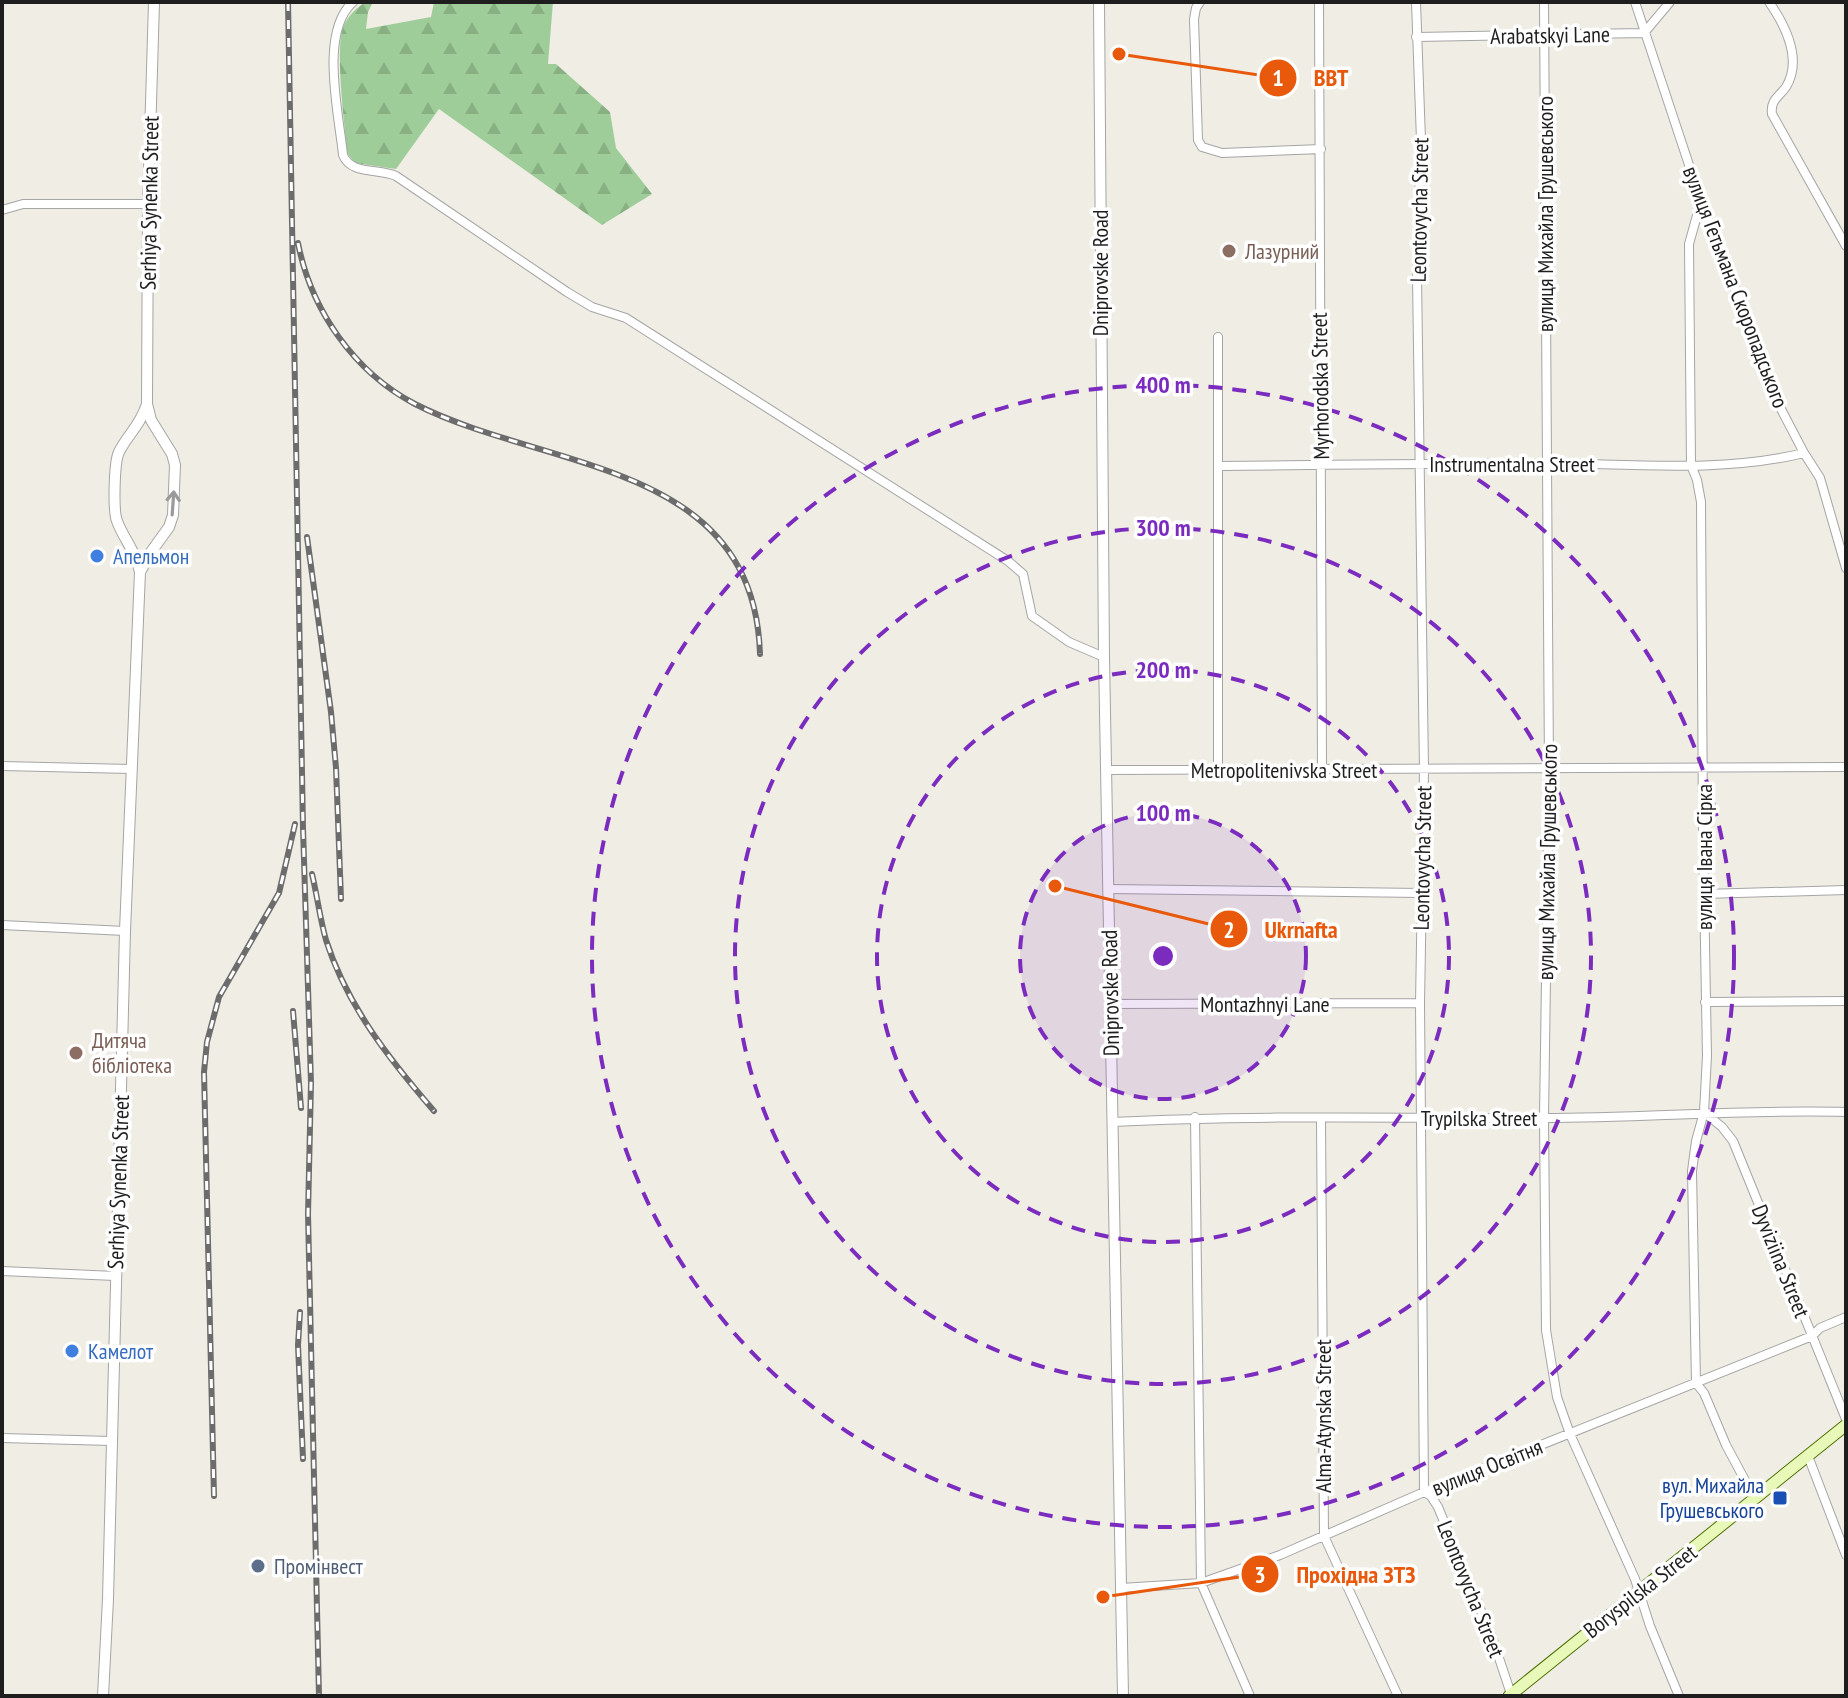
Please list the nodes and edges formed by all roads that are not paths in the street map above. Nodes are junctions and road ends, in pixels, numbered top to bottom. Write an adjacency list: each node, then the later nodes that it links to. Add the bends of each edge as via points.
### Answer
1 (154, 2): 16 (street, Serhiya Synenka Street)
2 (353, 2): 29 (street, via 338,25 333,63 347,164 396,176 567,292 626,318 1008,561 1023,574 1032,616 1069,642)
3 (1099, 2): 29 (street, Dniprovske Road)
4 (1200, 2): 14 (street, via 1194,19 1202,147 1222,153)
5 (1319, 2): 14 (street, Myrhorodska Street)
6 (1416, 2): 13 (street, Leontovycha Street)
7 (1544, 2): 12 (street, вулиця Михайла Грушевського)
8 (1635, 2): 11 (street, вулиця Гетьмана Скоропадського)
9 (1670, 2): 11 (street)
10 (1769, 2): 18 (street, via 1790,41 1792,58 1790,77 1773,102 1772,114)
11 (1644, 33): 12 (street, Arabatskyi Lane); 15 (street, вулиця Гетьмана Скоропадського)
12 (1543, 34): 13 (street, Arabatskyi Lane); 22 (street, вулиця Михайла Грушевського)
13 (1416, 37): 23 (street, Leontovycha Street, via 1421,140)
14 (1321, 149): 26 (street, Myrhorodska Street)
15 (1701, 201): 21 (street, вулиця Гетьмана Скоропадського, via 1781,409); 24 (street, вулиця Івана Сірка, via 1689,244)
16 (148, 204): 17 (street, via 23,204); 20 (street, Serhiya Synenka Street)
17 (2, 210)
18 (1846, 246)
19 (1218, 337): 25 (street)
20 (147, 404): 28 (street, Serhiya Synenka Street, via 117,458 117,521); 28 (street, Serhiya Synenka Street, one-way to 20, via 173,515 175,465)
21 (1804, 453): 24 (street, Instrumentalna Street); 27 (street, вулиця Гетьмана Скоропадського, via 1820,478)
22 (1546, 463): 23 (street, Instrumentalna Street); 24 (street, Instrumentalna Street); 38 (street, вулиця Михайла Грушевського)
23 (1420, 464): 26 (street, Instrumentalna Street); 34 (street, Leontovycha Street)
24 (1691, 465): 35 (street, вулиця Івана Сірка, via 1701,502)
25 (1218, 466): 26 (street, Instrumentalna Street); 33 (street)
26 (1321, 466): 37 (street, Myrhorodska Street)
27 (1846, 568)
28 (140, 572): 32 (street, Serhiya Synenka Street)
29 (1104, 657): 36 (street, Dniprovske Road)
30 (2, 766): 32 (street)
31 (1846, 767): 35 (street, Metropolitenivska Street)
32 (131, 769): 44 (street, Serhiya Synenka Street)
33 (1218, 769): 36 (street, Metropolitenivska Street); 37 (street, Metropolitenivska Street)
34 (1424, 769): 37 (street, Metropolitenivska Street); 38 (street, Metropolitenivska Street); 41 (street, Leontovycha Street)
35 (1703, 769): 38 (street, Metropolitenivska Street); 42 (street, вулиця Івана Сірка)
36 (1107, 770): 39 (street, Dniprovske Road)
37 (1322, 770)
38 (1549, 770): 53 (street, вулиця Михайла Грушевського)
39 (1108, 889): 41 (street); 48 (street, Dniprovske Road)
40 (1846, 890): 42 (street)
41 (1421, 893): 47 (street, Leontovycha Street)
42 (1704, 894): 46 (street, вулиця Івана Сірка)
43 (2, 925): 44 (street)
44 (125, 931): 57 (street, Serhiya Synenka Street)
45 (1846, 1001): 46 (street)
46 (1705, 1002): 49 (street, вулиця Івана Сірка)
47 (1420, 1003): 48 (street, Montazhnyi Lane); 52 (street, Leontovycha Street)
48 (1110, 1004): 55 (street, Dniprovske Road)
49 (1704, 1112): 50 (street, Trypilska Street); 53 (street, Trypilska Street); 59 (street, Dyviziina Street, via 1733,1141); 60 (street, вулиця Івана Сірка, via 1692,1171)
50 (1846, 1112)
51 (1195, 1117): 54 (street, Trypilska Street); 55 (street, Trypilska Street); 71 (street)
52 (1421, 1118): 53 (street, Trypilska Street); 54 (street, Trypilska Street); 67 (street, Leontovycha Street)
53 (1544, 1118): 63 (street, вулиця Михайла Грушевського, via 1546,1330 1557,1397)
54 (1321, 1119): 69 (street, Alma-Atynska Street)
55 (1112, 1122): 72 (street, Dniprovske Road)
56 (2, 1271): 57 (street)
57 (115, 1276): 65 (street, Serhiya Synenka Street)
58 (1846, 1317): 59 (street, вулиця Освітня)
59 (1812, 1336): 60 (street, вулиця Освітня); 61 (street, Dyviziina Street)
60 (1696, 1383): 63 (street, вулиця Освітня); 68 (street, вулиця Івана Сірка)
61 (1846, 1419)
62 (1846, 1425): 66 (main road, Boryspilska Street)
63 (1570, 1434): 67 (street, вулиця Освітня); 73 (street, вулиця Михайла Грушевського)
64 (2, 1438): 65 (street)
65 (111, 1441): 75 (street, Serhiya Synenka Street)
66 (1808, 1456): 68 (main road, Boryspilska Street); 70 (street)
67 (1424, 1492): 69 (street, вулиця Освітня); 74 (street, Leontovycha Street, via 1438,1507)
68 (1755, 1499): 73 (main road, Boryspilska Street)
69 (1324, 1536): 71 (street, вулиця Освітня); 78 (street, Alma-Atynska Street)
70 (1846, 1555)
71 (1201, 1583): 72 (street, вулиця Освітня); 77 (street)
72 (1121, 1588): 76 (street, Dniprovske Road)
73 (1639, 1593): 74 (main road, Boryspilska Street); 79 (street, вулиця Михайла Грушевського)
74 (1510, 1695)
75 (103, 1696)
76 (1123, 1696)
77 (1250, 1696)
78 (1398, 1696)
79 (1679, 1696)

